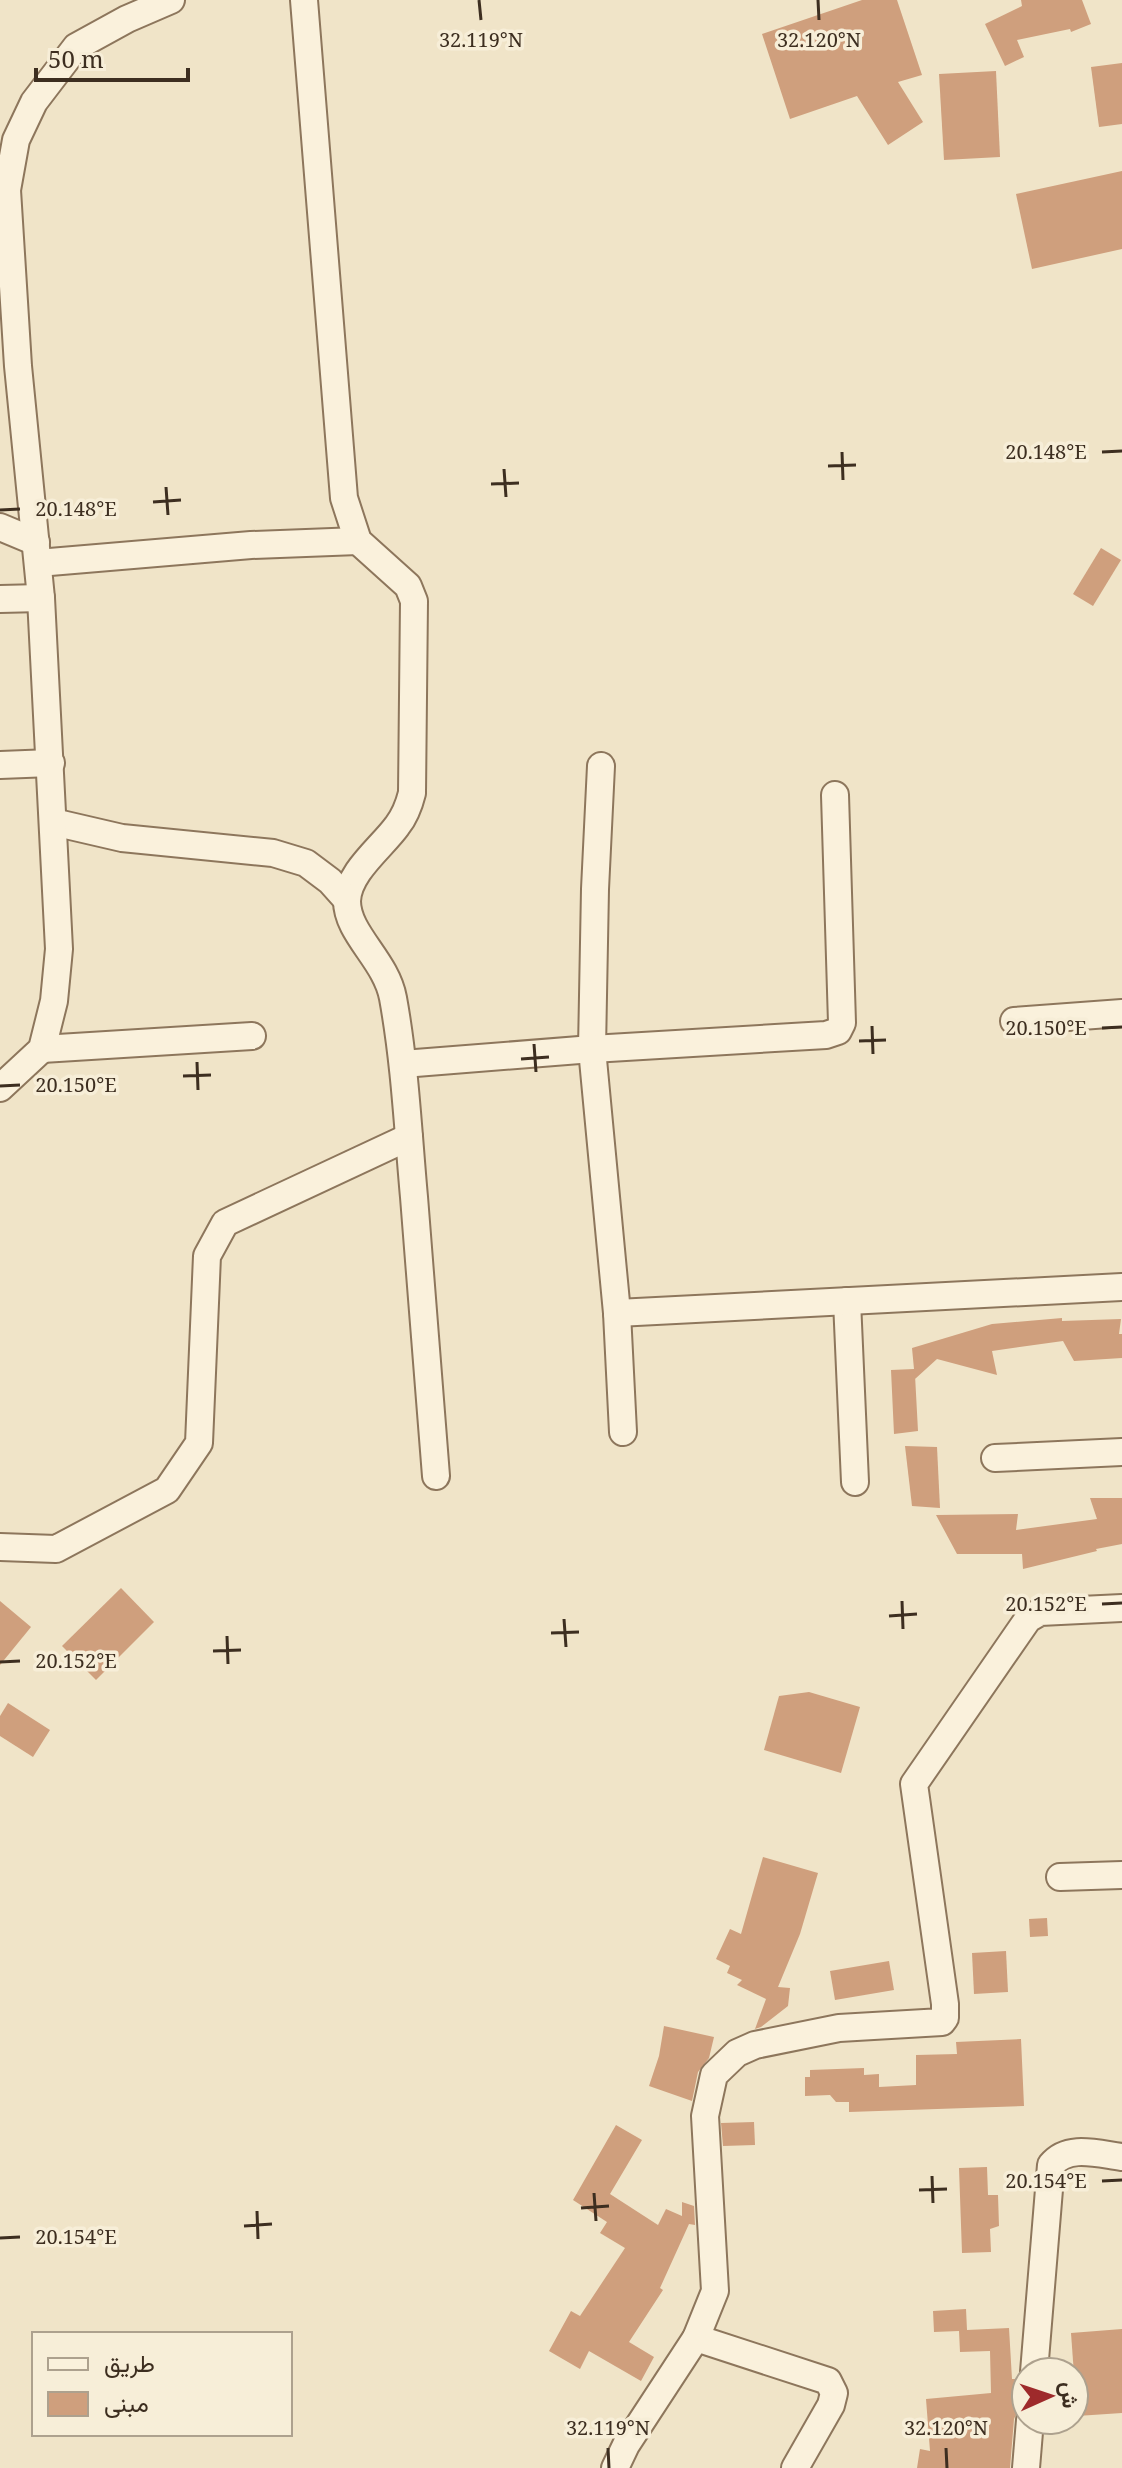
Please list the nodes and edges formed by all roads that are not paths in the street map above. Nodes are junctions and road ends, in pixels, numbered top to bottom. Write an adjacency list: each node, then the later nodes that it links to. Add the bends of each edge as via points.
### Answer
1 (171, 0): 5 (street, via 76,47 34,102 16,140 7,190)
2 (304, 0): 4 (street, via 344,498)
3 (0, 527): 5 (street)
4 (358, 541): 5 (street); 13 (street, via 408,586 414,601 412,793 397,827 367,859)
5 (37, 552): 6 (street)
6 (41, 598): 7 (street); 8 (street)
7 (0, 599)
8 (51, 763): 9 (street); 12 (street)
9 (0, 765)
10 (601, 766): 18 (street)
11 (835, 795): 18 (street, via 842,1023 838,1031)
12 (53, 822): 13 (street, via 122,838 273,853 306,863); 17 (street, via 59,949)
13 (347, 900): 19 (street, via 352,925 385,971)
14 (1122, 1013): 15 (street)
15 (1014, 1021)
16 (252, 1036): 17 (street)
17 (42, 1049): 20 (street)
18 (592, 1049): 19 (street); 24 (street)
19 (403, 1064): 21 (street)
20 (0, 1088)
21 (409, 1137): 28 (street); 30 (street, via 225,1223 207,1256 199,1443 167,1490 56,1549)
22 (1122, 1287): 23 (street)
23 (847, 1301): 24 (street); 29 (street)
24 (617, 1313): 25 (street)
25 (623, 1432)
26 (1122, 1452): 27 (street)
27 (995, 1458)
28 (436, 1476)
29 (855, 1482)
30 (0, 1547)
31 (1122, 1608): 35 (street, via 1040,1612 1028,1619 914,1784 945,2004 942,2022 839,2028 755,2045 737,2053 714,2075 705,2116 715,2291)
32 (1122, 1875): 33 (street)
33 (1060, 1877)
34 (1122, 2157): 36 (street, via 1070,2151 1051,2165)
35 (696, 2338): 38 (street); 39 (street, via 828,2381 834,2393 831,2405)
36 (1035, 2356)
37 (1029, 2436): 40 (street)
38 (615, 2468)
39 (795, 2468)
40 (1026, 2468)

